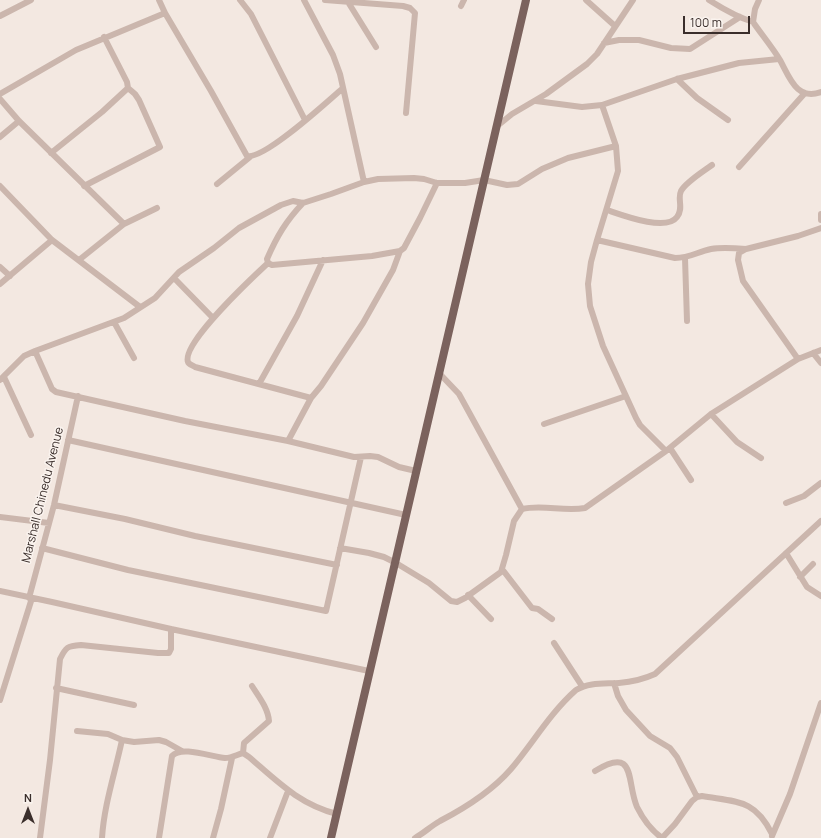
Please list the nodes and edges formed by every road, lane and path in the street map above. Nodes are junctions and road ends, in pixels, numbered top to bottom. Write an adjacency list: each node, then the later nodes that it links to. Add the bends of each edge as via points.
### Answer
1 (31, 0): 13 (street)
2 (159, 0): 12 (street)
3 (240, 0): 31 (street, via 251,14)
4 (304, 0): 23 (street, via 333,55)
5 (325, 0): 11 (street)
6 (526, 0): 34 (main road)
7 (586, 0): 16 (street)
8 (633, 0): 16 (street)
9 (709, 0): 14 (street)
10 (759, 0): 15 (street)
11 (348, 2): 19 (street); 30 (street, via 403,6 410,8 415,14)
12 (165, 13): 17 (street); 38 (street, via 244,151)
13 (0, 16)
14 (740, 18): 15 (street); 18 (street, via 690,49 670,48 639,40)
15 (753, 22): 20 (street)
16 (615, 26): 18 (street)
17 (104, 37): 22 (street); 26 (street, via 76,50)
18 (604, 43): 28 (street, via 587,64)
19 (376, 47)
20 (779, 59): 21 (street, via 739,63); 25 (street, via 797,89)
21 (677, 79): 29 (street); 32 (street, via 697,98)
22 (128, 88): 37 (street); 46 (street, via 139,100 160,147)
23 (343, 88): 31 (street); 42 (street)
24 (821, 92): 25 (street, via 814,95)
25 (805, 93): 40 (street)
26 (0, 94)
27 (0, 99): 33 (street)
28 (536, 101): 29 (street, via 582,107); 34 (street, via 512,114)
29 (602, 105): 36 (street)
30 (406, 113)
31 (305, 120): 38 (street, via 275,145)
32 (728, 120)
33 (19, 121): 35 (street); 37 (street)
34 (496, 127): 41 (main road)
35 (0, 137)
36 (616, 146): 41 (street, via 568,158 542,169 518,184 508,185); 49 (street, via 618,171)
37 (51, 153): 46 (street)
38 (250, 157): 44 (street)
39 (712, 165): 49 (street, via 681,191 681,209 671,222 664,224 642,220)
40 (739, 167)
41 (484, 180): 43 (street); 76 (main road)
42 (364, 182): 43 (street, via 414,178); 47 (street)
43 (436, 183): 57 (street, via 420,218)
44 (217, 184)
45 (0, 186): 54 (street)
46 (84, 186): 52 (street)
47 (303, 203): 61 (street, via 284,223 267,259); 64 (street, via 287,202 239,228)
48 (156, 208): 52 (street)
49 (607, 210): 55 (street)
50 (821, 214): 51 (street)
51 (821, 220)
52 (124, 224): 59 (street)
53 (821, 228): 56 (street)
54 (52, 240): 59 (street); 63 (street)
55 (597, 240): 58 (street, via 674,258); 80 (street, via 588,284 590,306 603,346)
56 (746, 249): 58 (street, via 710,249); 74 (street, via 739,253 738,260 743,281)
57 (400, 251): 60 (street); 81 (street, via 393,270 363,323)
58 (685, 258): 69 (street)
59 (79, 260): 66 (street)
60 (323, 260): 61 (street, via 272,265); 78 (street, via 297,316)
61 (268, 263): 67 (street)
62 (0, 267): 63 (street)
63 (10, 276): 65 (street)
64 (174, 278): 66 (street, via 155,298); 67 (street)
65 (0, 284)
66 (140, 307): 68 (street)
67 (212, 318): 78 (street, via 188,354 190,364)
68 (114, 322): 71 (street); 73 (street)
69 (687, 322)
70 (821, 350): 72 (street)
71 (35, 351): 77 (street, via 24,356); 79 (street, via 52,389)
72 (813, 353): 74 (street); 75 (street)
73 (134, 358)
74 (798, 359): 82 (street)
75 (821, 363)
76 (439, 373): 90 (main road); 96 (street, via 459,394)
77 (2, 378): 84 (street)
78 (259, 384): 81 (street)
79 (78, 396): 85 (street, Marshall Chinedu Avenue); 86 (street, via 185,421)
80 (626, 396): 83 (street); 87 (street, via 640,425)
81 (311, 398): 86 (street)
82 (711, 414): 87 (street); 89 (street, via 737,442)
83 (544, 424)
84 (31, 435)
85 (68, 440): 93 (street); 95 (street, Marshall Chinedu Avenue)
86 (288, 441): 88 (street)
87 (668, 449): 91 (street); 96 (street, via 586,508)
88 (361, 457): 90 (street, via 378,457 399,467); 93 (street)
89 (761, 458)
90 (416, 471): 97 (main road)
91 (691, 480)
92 (821, 483): 94 (street, via 804,496)
93 (351, 502): 97 (street); 102 (street)
94 (786, 503)
95 (54, 505): 100 (street, Marshall Chinedu Avenue); 106 (street)
96 (522, 509): 107 (street, via 514,521)
97 (406, 515): 104 (main road)
98 (0, 517): 100 (street)
99 (821, 521): 103 (street)
100 (49, 523): 101 (street, Marshall Chinedu Avenue)
101 (42, 548): 106 (street, via 128,570 326,611); 112 (street, Marshall Chinedu Avenue)
102 (340, 548): 104 (street, via 384,557); 106 (street)
103 (786, 553): 108 (street); 118 (street, via 655,674)
104 (396, 563): 110 (street, via 451,602 457,602); 117 (main road)
105 (814, 564): 108 (street)
106 (337, 565)
107 (502, 569): 110 (street); 114 (street, via 532,608 538,609)
108 (800, 577): 111 (street, via 807,587)
109 (0, 591): 112 (street)
110 (468, 595): 113 (street)
111 (821, 596)
112 (31, 598): 115 (street); 122 (street, Marshall Chinedu Avenue)
113 (491, 619)
114 (552, 619)
115 (171, 629): 117 (street); 121 (street, via 169,653 70,646 64,650 60,659)
116 (554, 643): 120 (street)
117 (370, 671): 133 (main road)
118 (614, 683): 120 (street); 132 (street, via 621,704 626,710 650,736 670,748 677,757)
119 (252, 686): 128 (street, via 264,705 269,721 244,743)
120 (582, 686): 141 (street, via 569,696 500,780 451,816)
121 (56, 688): 124 (street); 135 (street)
122 (0, 700)
123 (821, 703): 134 (street, via 790,794)
124 (134, 705)
125 (77, 731): 126 (street, via 108,734)
126 (122, 740): 127 (street, via 159,740); 136 (street)
127 (182, 751): 129 (street); 137 (street, via 172,756)
128 (243, 753): 129 (street); 131 (street)
129 (232, 758): 138 (street)
130 (595, 771): 142 (street, via 606,764 621,763 627,769 637,807 645,821)
131 (288, 791): 133 (street, via 312,806); 139 (street)
132 (697, 797): 134 (street, via 741,802 756,810); 142 (street)
133 (337, 814): 140 (main road)
134 (772, 836)
135 (40, 838)
136 (102, 838)
137 (159, 838)
138 (213, 838)
139 (270, 838)
140 (331, 838)
141 (415, 838)
142 (662, 838)

